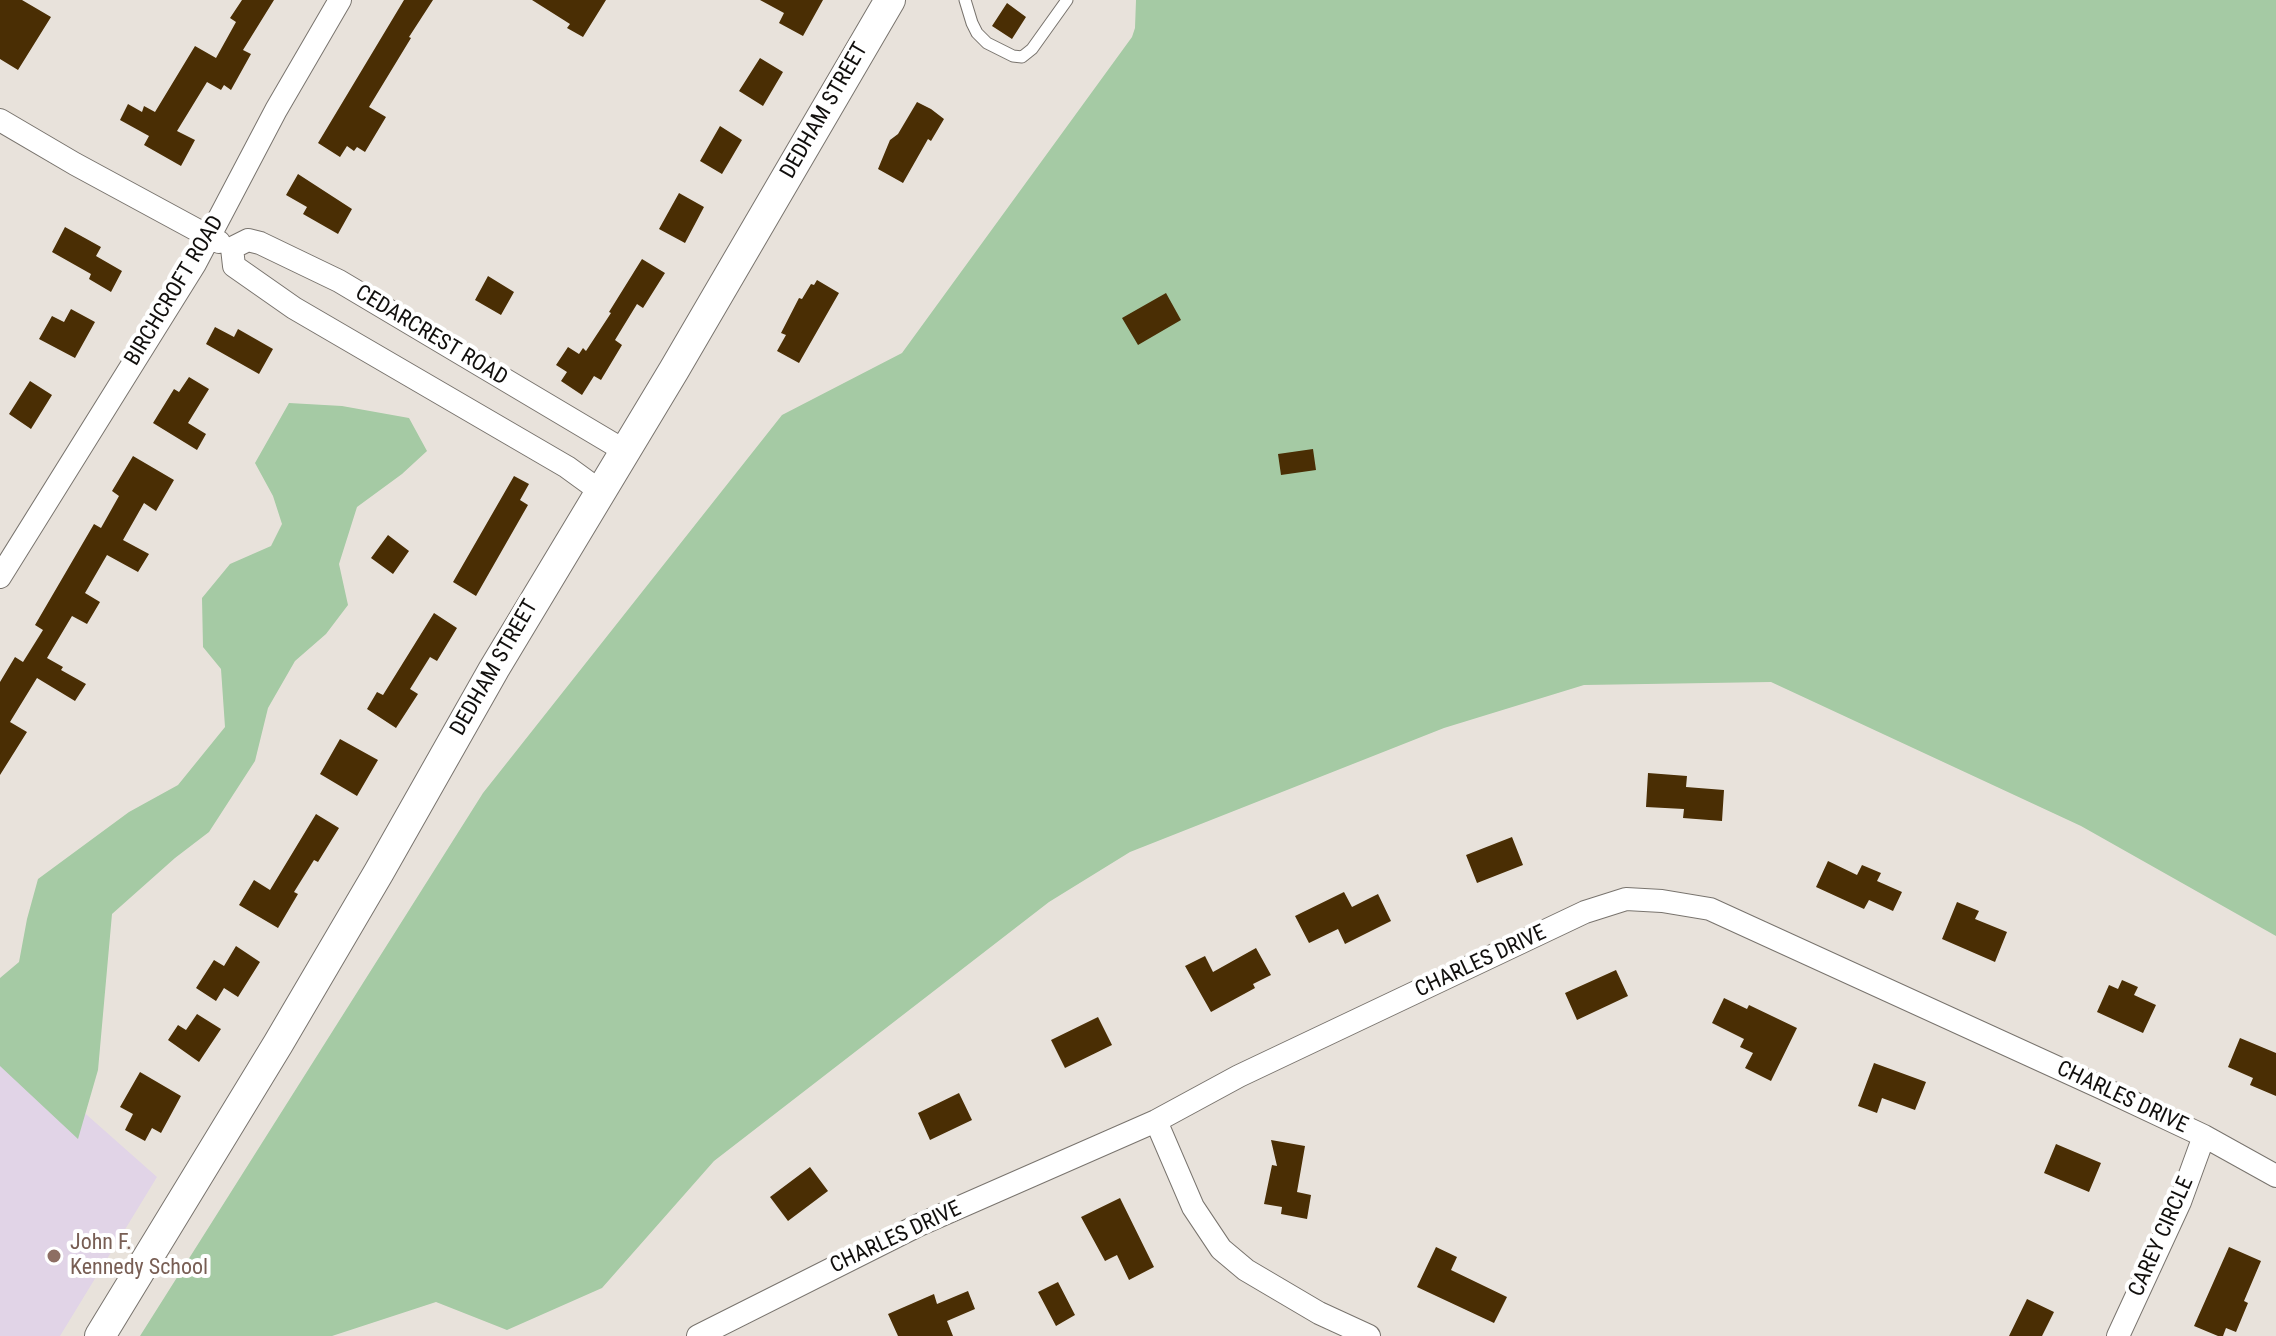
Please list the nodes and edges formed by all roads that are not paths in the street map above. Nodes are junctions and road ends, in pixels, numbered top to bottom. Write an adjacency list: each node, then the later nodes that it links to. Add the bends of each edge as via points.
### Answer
1 (340, 0): 6 (street, BIRCHCROFT ROAD)
2 (890, 0): 8 (main road, DEDHAM STREET)
3 (965, 0): 4 (lane, via 977,33 987,43 1022,57)
4 (1067, 0)
5 (0, 120): 6 (street, CEDARCREST ROAD)
6 (209, 237): 7 (street, CEDARCREST ROAD); 10 (street, BIRCHCROFT ROAD)
7 (232, 248): 8 (street, CEDARCREST ROAD, via 248,240 260,243 339,281); 9 (street, CEDARCREST ROAD, via 234,266 294,308)
8 (625, 451): 9 (main road, DEDHAM STREET)
9 (600, 491): 14 (main road, DEDHAM STREET, via 278,1044)
10 (0, 577)
11 (1156, 1121): 12 (street, CHARLES DRIVE, via 1239,1076 1585,912 1626,899 1710,909); 15 (street, CHARLES DRIVE, via 919,1225); 16 (street, via 1193,1207 1221,1249 1319,1313)
12 (2204, 1136): 13 (street, CHARLES DRIVE); 17 (street, CAREY CIRCLE, via 2180,1202)
13 (2276, 1176)
14 (100, 1336)
15 (698, 1336)
16 (1369, 1336)
17 (2118, 1336)

